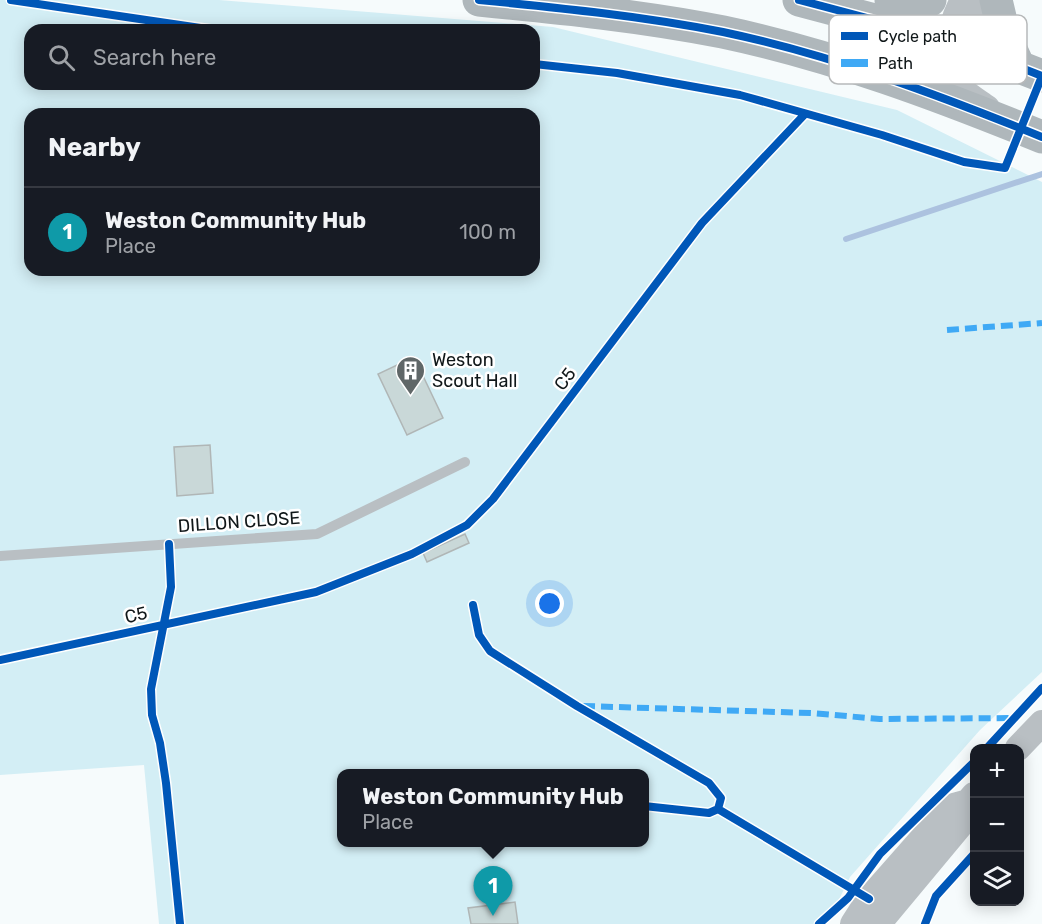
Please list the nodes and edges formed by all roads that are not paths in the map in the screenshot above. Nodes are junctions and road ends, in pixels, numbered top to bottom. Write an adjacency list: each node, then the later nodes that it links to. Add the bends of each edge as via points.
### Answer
1 (479, 0): 12 (main road, via 587,10 723,33)
2 (800, 0): 8 (main road)
3 (891, 0): 4 (main road, via 911,5)
4 (930, 0)
5 (963, 0): 9 (street)
6 (985, 0): 10 (street)
7 (996, 0): 11 (main road)
8 (856, 15)
9 (958, 15)
10 (975, 15)
11 (1000, 15)
12 (829, 61)
13 (900, 84): 15 (main road)
14 (959, 84): 15 (street)
15 (1009, 124): 16 (main road)
16 (1042, 137)
17 (465, 462): 18 (lane, DILLON CLOSE, via 316,534)
18 (0, 556)
19 (1042, 723): 20 (street)
20 (1022, 744)
21 (970, 798): 23 (street, via 950,807 869,899)
22 (970, 801): 24 (street, via 963,822)
23 (853, 924)
24 (878, 924)

